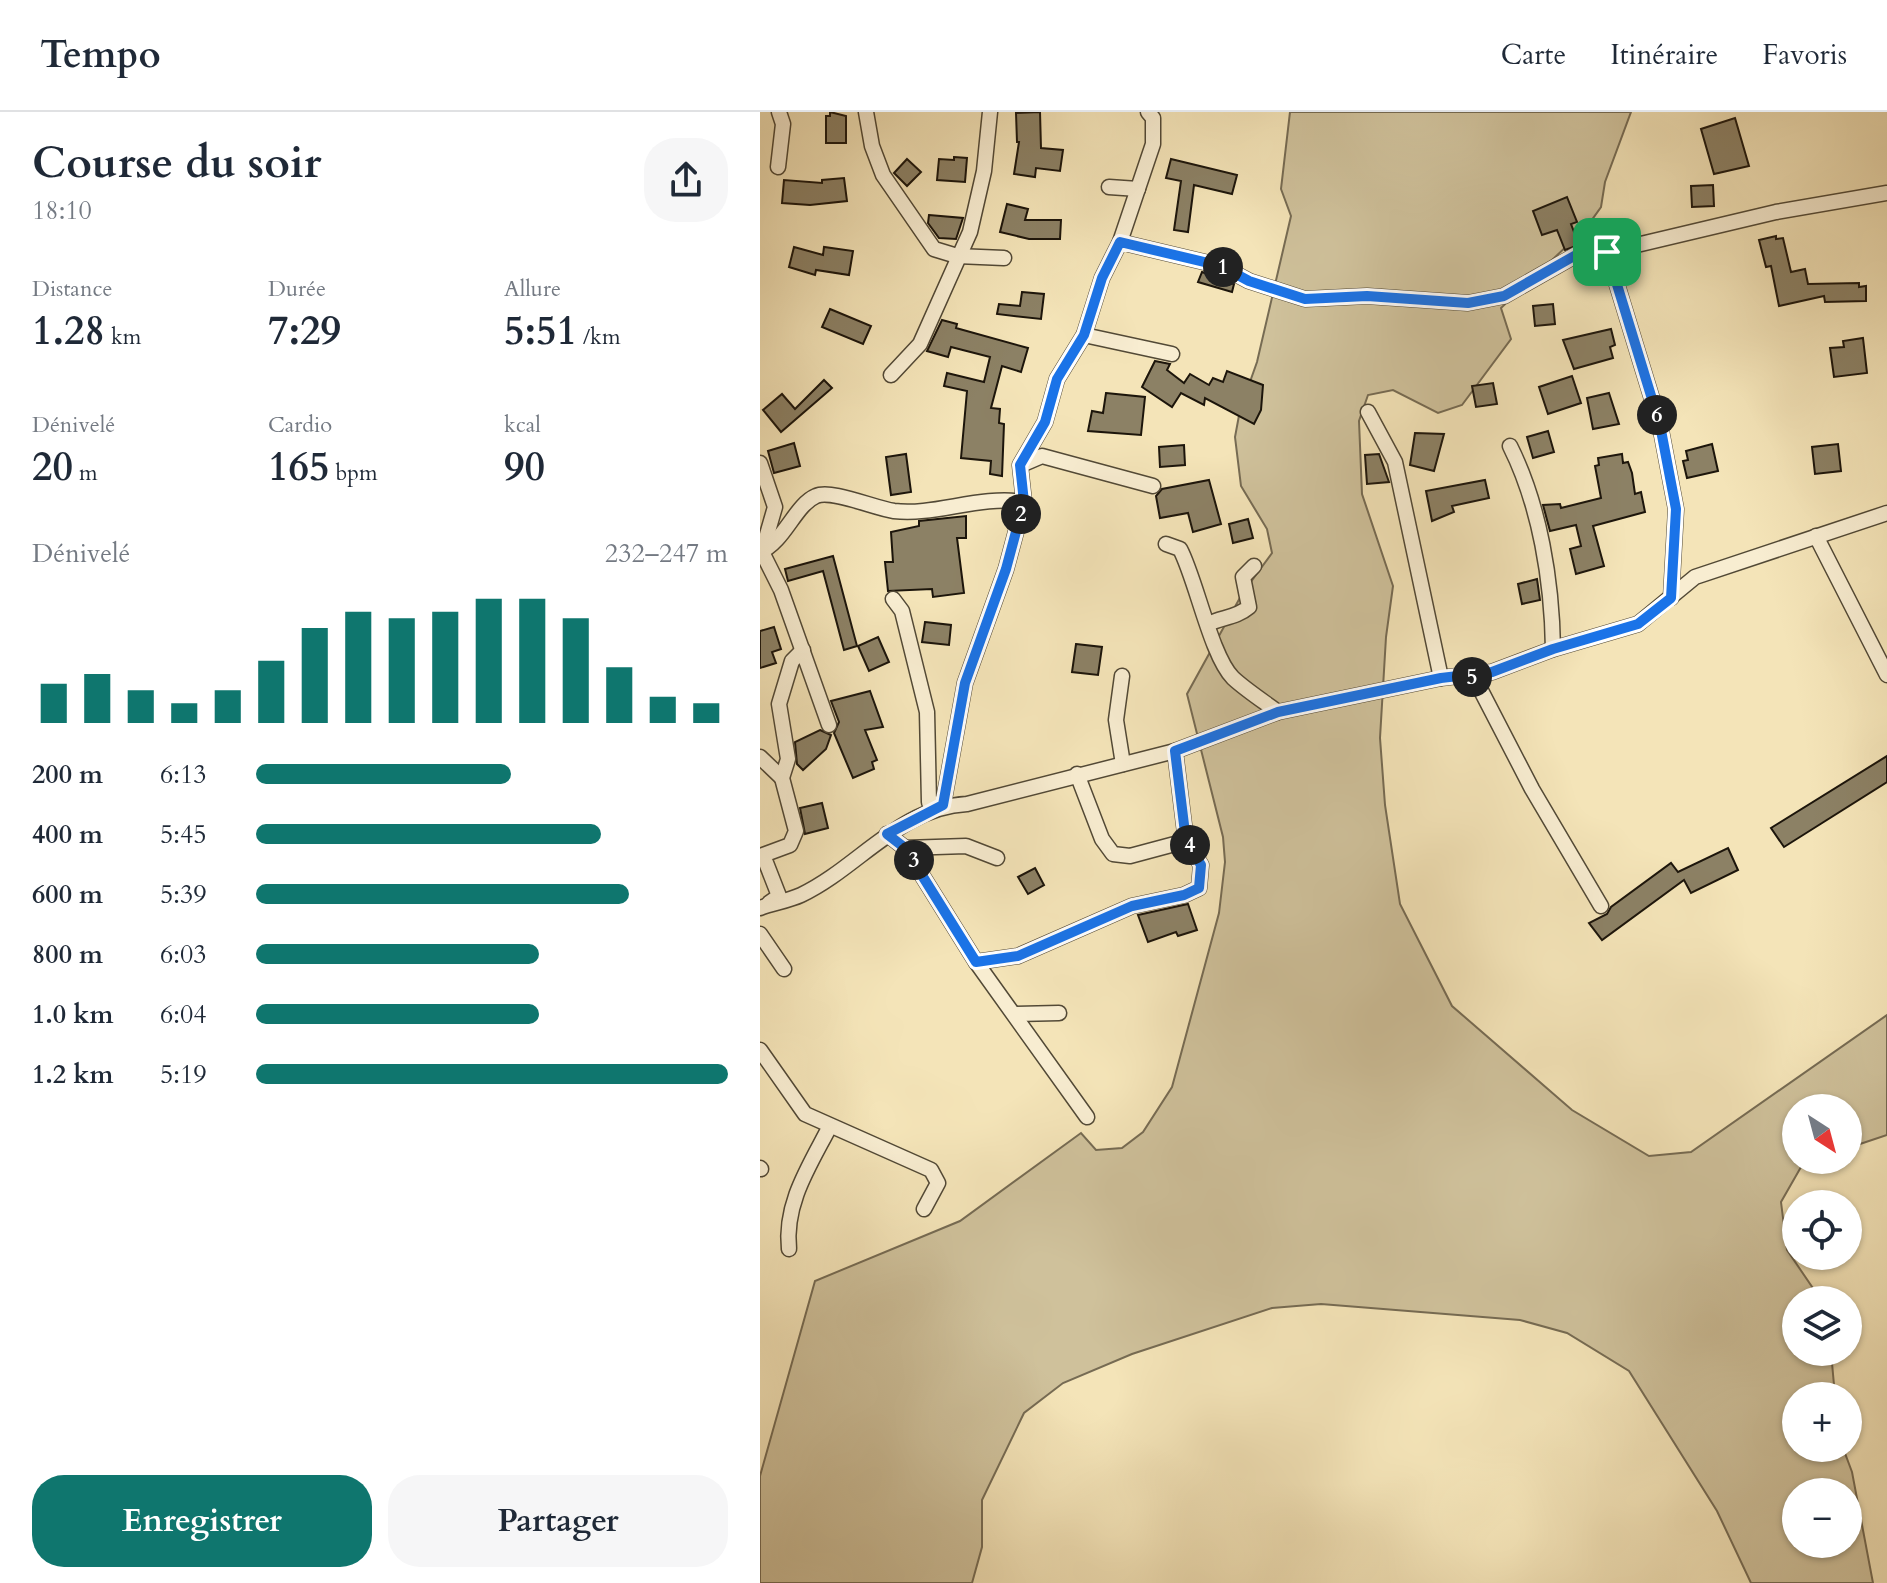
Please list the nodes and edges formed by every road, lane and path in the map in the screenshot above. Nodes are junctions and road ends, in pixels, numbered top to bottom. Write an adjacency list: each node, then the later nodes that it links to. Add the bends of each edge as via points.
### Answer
1 (779, 112): 5 (street, via 783,124)
2 (866, 112): 11 (street, via 883,175 934,249)
3 (990, 112): 11 (street, via 984,171 970,232)
4 (1148, 112): 7 (street, via 1153,118 1153,144)
5 (778, 167)
6 (1109, 187): 7 (street)
7 (1138, 189): 9 (street)
8 (1887, 193): 10 (street, via 1776,212)
9 (1120, 242): 10 (street, via 1221,266 1305,299 1367,296 1468,303 1504,296 1576,255); 13 (street)
10 (1607, 252): 27 (street, via 1660,425 1676,509)
11 (957, 256): 12 (street); 15 (street, via 920,344)
12 (1004, 258)
13 (1084, 335): 14 (street); 19 (street, via 1057,379 1045,422)
14 (1172, 354)
15 (891, 375)
16 (1368, 412): 35 (street, via 1395,462)
17 (1510, 446): 30 (street, via 1531,497 1552,614)
18 (760, 463): 25 (street, via 775,507)
19 (1020, 465): 20 (street, via 1042,456); 21 (street)
20 (1153, 486)
21 (1024, 502): 25 (street, via 1001,498 897,512 827,492 813,496 776,542); 43 (street, via 965,683)
22 (1887, 513): 23 (street)
23 (1816, 536): 27 (street, via 1695,577); 32 (street)
24 (1166, 544): 29 (street, via 1180,549 1188,563)
25 (761, 552): 31 (street)
26 (1254, 566): 29 (street, via 1243,577 1249,607 1237,617)
27 (1671, 598): 30 (street, via 1638,624)
28 (893, 599): 43 (street, via 902,611 927,712 929,802)
29 (1208, 624): 36 (street, via 1230,676)
30 (1553, 649): 34 (street)
31 (803, 650): 37 (street); 42 (street, via 792,661 779,704 788,759)
32 (1887, 675)
33 (1122, 676): 40 (street, via 1116,720)
34 (1474, 677): 35 (street); 48 (street)
35 (1441, 678): 36 (street)
36 (1278, 712): 38 (street)
37 (829, 725)
38 (1175, 751): 40 (street); 45 (street)
39 (760, 757): 42 (street)
40 (1123, 764): 41 (street)
41 (1077, 774): 43 (street, via 967,804); 45 (street, via 1113,854 1130,856)
42 (782, 778): 49 (street, via 796,831 790,845 763,855 779,896)
43 (943, 805): 44 (street)
44 (887, 834): 46 (street); 49 (street, via 802,894)
45 (1186, 841): 51 (street, via 1201,865 1199,888 1121,910 1018,956)
46 (905, 848): 47 (street, via 966,846); 51 (street)
47 (997, 858)
48 (1601, 906)
49 (762, 910)
50 (760, 934): 52 (street)
51 (976, 962): 54 (street)
52 (784, 969)
53 (1059, 1013): 54 (street)
54 (1014, 1014): 56 (street)
55 (760, 1050): 57 (street, via 805,1114)
56 (1087, 1117)
57 (830, 1126): 58 (street, via 931,1170 938,1183); 59 (street, via 797,1190)
58 (924, 1209)
59 (789, 1249)

